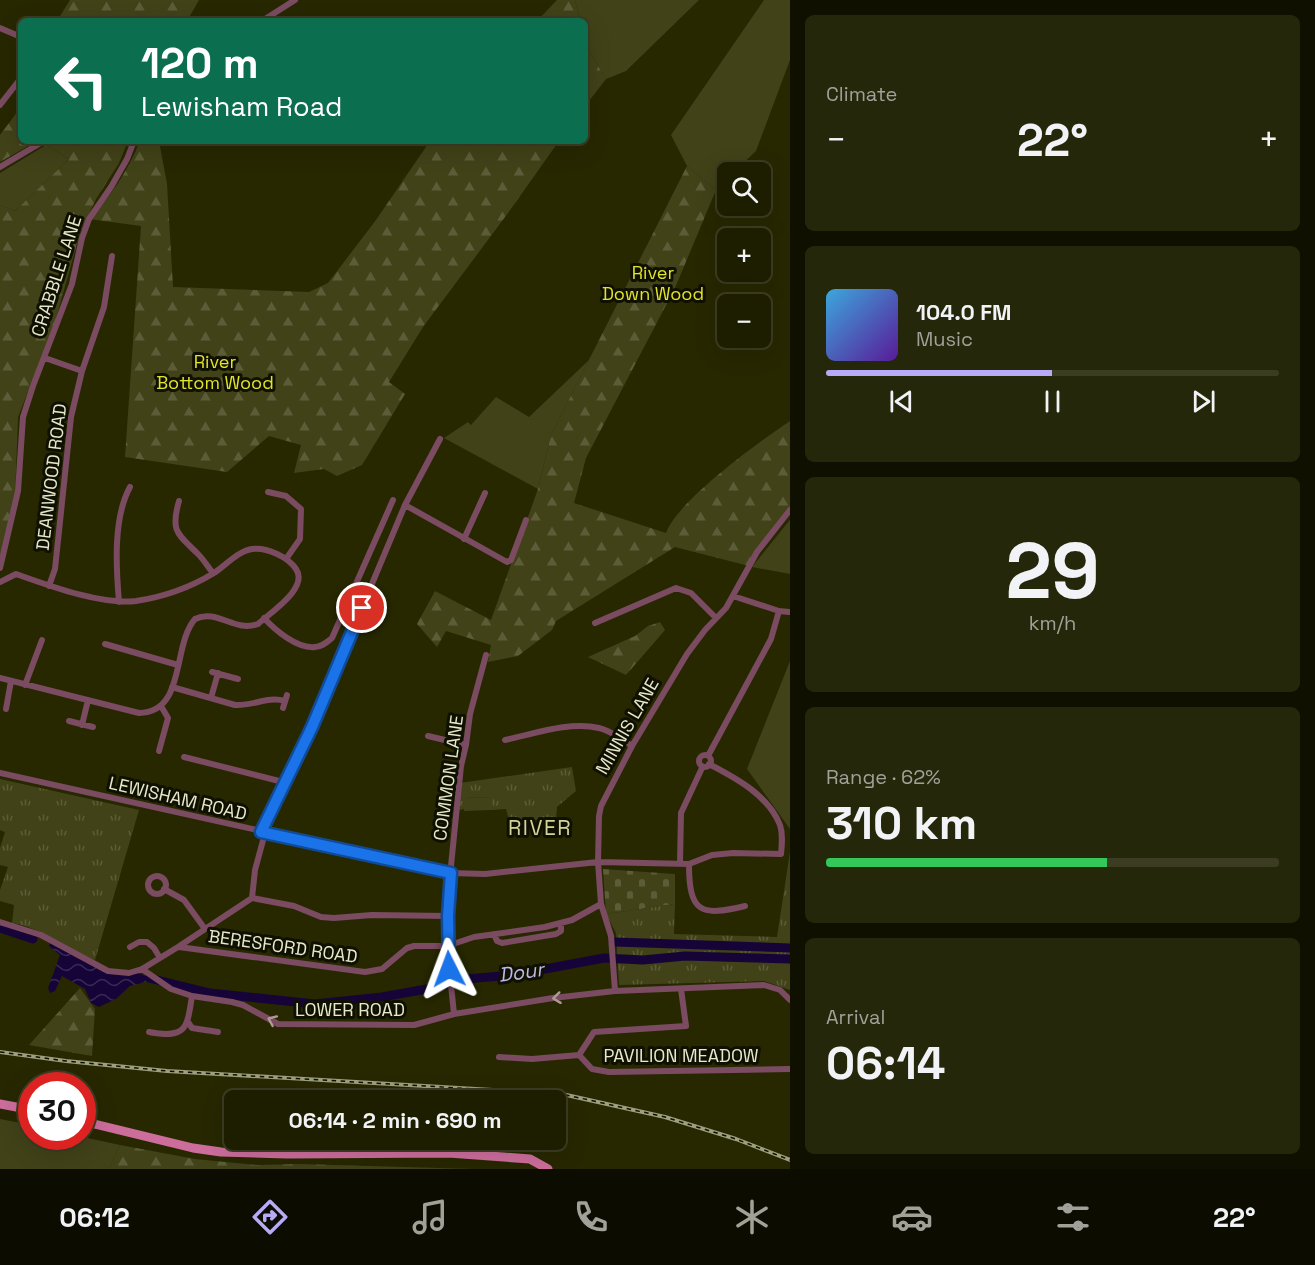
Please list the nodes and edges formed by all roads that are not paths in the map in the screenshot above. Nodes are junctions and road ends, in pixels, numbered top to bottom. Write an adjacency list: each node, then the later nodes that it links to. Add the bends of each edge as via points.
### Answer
1 (295, 0): 2 (street)
2 (267, 18)
3 (0, 28): 4 (street)
4 (18, 36)
5 (18, 82): 6 (street)
6 (0, 105)
7 (39, 144): 9 (street)
8 (132, 144): 11 (street, CRABBLE LANE, via 89,219 72,284)
9 (0, 167)
10 (112, 256): 12 (street, DEANWOOD ROAD, via 104,307)
11 (45, 358): 12 (street); 24 (street, CRABBLE LANE, via 23,417 18,491)
12 (82, 371): 27 (street, DEANWOOD ROAD, via 71,417 55,569)
13 (440, 439): 19 (street)
14 (130, 487): 29 (street, via 119,529)
15 (268, 492): 23 (street, via 286,496 301,509 300,539)
16 (486, 493): 22 (street)
17 (393, 500): 32 (street, via 332,638 324,645 308,647 278,633)
18 (179, 501): 25 (street, via 175,531)
19 (405, 506): 22 (street); 62 (street, via 312,727)
20 (790, 510): 28 (street, MINNIS LANE, via 757,552)
21 (526, 520): 22 (street, via 509,562)
22 (464, 539)
23 (286, 559): 25 (street, via 252,549); 32 (street, via 300,578 297,588)
24 (0, 568)
25 (213, 573): 29 (street, via 159,596)
26 (0, 582): 27 (street, via 16,574)
27 (49, 586): 29 (street)
28 (733, 596): 30 (street); 33 (street, MINNIS LANE)
29 (119, 602)
30 (779, 611): 31 (street); 57 (street, via 771,639)
31 (789, 612)
32 (264, 618): 38 (street, via 247,627 211,616 195,619 188,629)
33 (716, 618): 34 (street, via 691,592 676,588); 55 (street, MINNIS LANE, via 687,654)
34 (599, 623)
35 (42, 640): 42 (street)
36 (105, 644): 38 (street)
37 (486, 655): 54 (street, COMMON LANE)
38 (178, 665): 43 (street)
39 (0, 678): 41 (street)
40 (238, 679): 44 (street, via 215,672)
41 (11, 681): 42 (street); 48 (street)
42 (25, 685): 45 (street)
43 (172, 687): 44 (street); 47 (street)
44 (212, 698): 46 (street, via 236,705 274,698)
45 (88, 700): 47 (street, via 139,713); 50 (street)
46 (285, 701)
47 (161, 706): 56 (street, via 168,718)
48 (6, 709)
49 (69, 721): 50 (street)
50 (82, 724): 51 (street)
51 (93, 727)
52 (428, 736): 54 (street)
53 (505, 740): 55 (street, via 566,728 595,727)
54 (466, 745): 67 (street, COMMON LANE)
55 (632, 746): 64 (street, MINNIS LANE, via 601,806)
56 (159, 751)
57 (709, 754): 59 (street); 60 (street, via 700,759)
58 (184, 757): 62 (street)
59 (709, 764): 60 (street); 66 (street, via 745,783 762,800 780,825 781,854 712,855)
60 (702, 768): 65 (street, via 681,813)
61 (0, 773): 63 (street, LEWISHAM ROAD)
62 (284, 782): 63 (street)
63 (263, 832): 67 (street, LEWISHAM ROAD); 69 (street)
64 (598, 862): 65 (street, LEWISHAM ROAD); 67 (street, LEWISHAM ROAD); 70 (street, MINNIS LANE)
65 (680, 863): 66 (street, LEWISHAM ROAD)
66 (689, 864): 71 (street, via 690,894 701,907 719,912)
67 (451, 873): 72 (street, COMMON LANE)
68 (165, 890): 75 (street, via 184,900)
69 (252, 898): 72 (street, via 294,906 321,917); 75 (street)
70 (601, 904): 74 (street); 83 (street, MINNIS LANE, via 611,936)
71 (745, 906)
72 (448, 916): 77 (street, COMMON LANE)
73 (0, 922): 81 (street, via 41,935 108,971 129,973)
74 (561, 923): 76 (street, BERESFORD ROAD); 76 (street, via 561,931 556,934 502,943)
75 (205, 929): 79 (street)
76 (494, 934): 77 (street, BERESFORD ROAD)
77 (447, 946): 79 (street, BERESFORD ROAD, via 406,948 382,969 365,972); 86 (street, COMMON LANE)
78 (130, 947): 80 (street, via 147,942)
79 (178, 947): 80 (street)
80 (160, 958): 81 (street)
81 (142, 969): 84 (street, LOWER ROAD)
82 (681, 989): 83 (street, LOWER ROAD); 85 (street, LOWER ROAD, via 764,985 780,990); 90 (street, via 686,1026 594,1032)
83 (615, 992): 86 (street, LOWER ROAD, one-way to 86)
84 (192, 996): 86 (street, LOWER ROAD, one-way to 84, via 414,1024 278,1024 243,1005); 87 (street)
85 (790, 1000)
86 (454, 1014)
87 (188, 1022): 88 (street, via 174,1034); 89 (street, via 192,1028)
88 (148, 1032)
89 (218, 1032)
90 (579, 1055): 91 (street); 92 (street, PAVILION MEADOW, via 592,1069 609,1072)
91 (499, 1057)
92 (790, 1069)
93 (0, 1104): 94 (main road)
94 (18, 1107)
95 (96, 1124): 96 (main road, via 221,1152 449,1153 530,1159)
96 (548, 1169)

